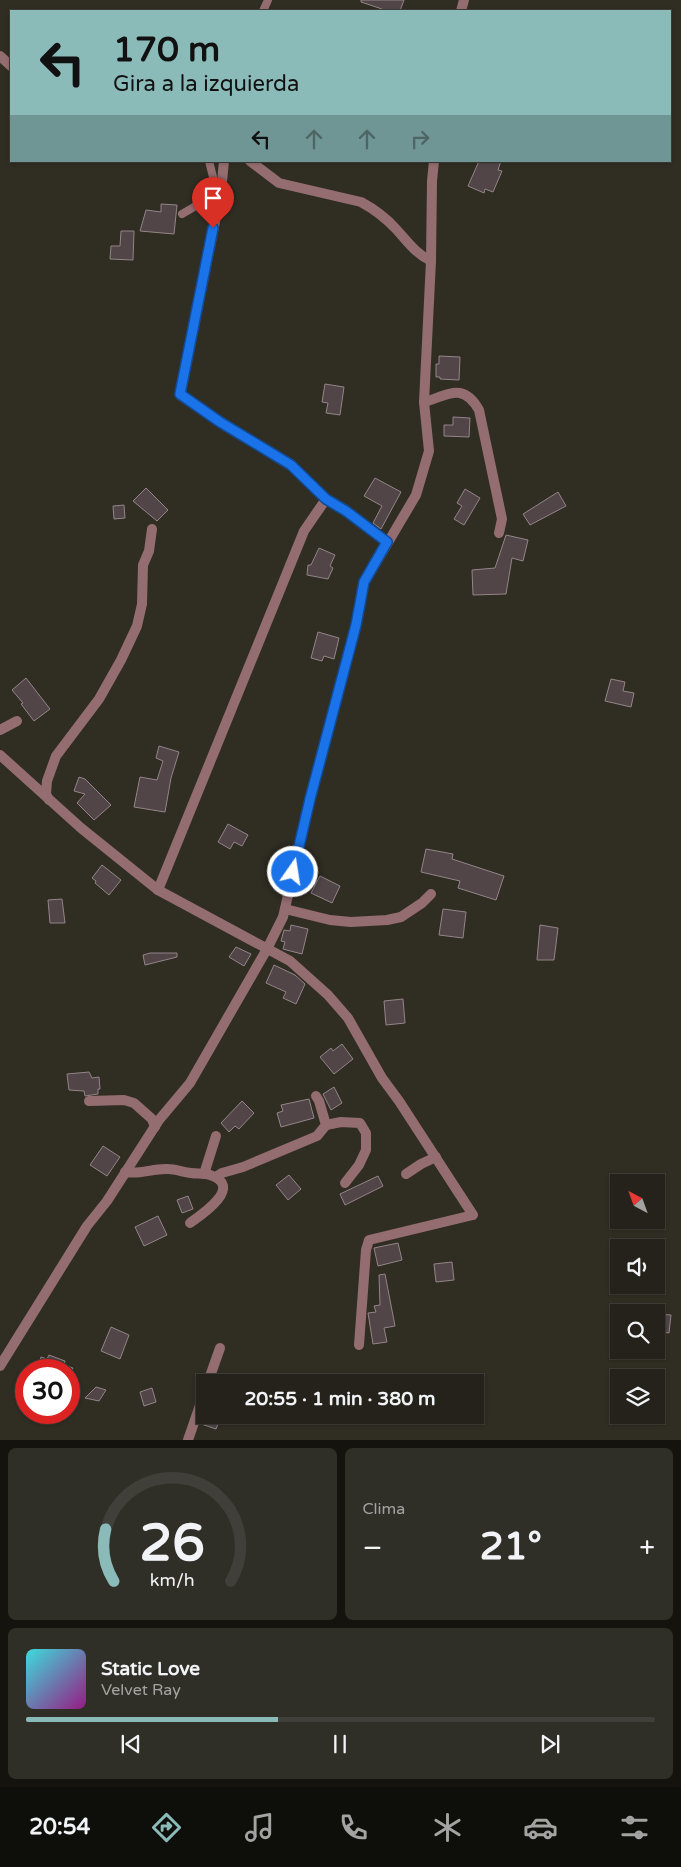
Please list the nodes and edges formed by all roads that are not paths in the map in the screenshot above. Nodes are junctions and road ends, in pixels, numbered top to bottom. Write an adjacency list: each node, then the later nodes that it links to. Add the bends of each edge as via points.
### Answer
1 (0, 56): 2 (street)
2 (10, 65)
3 (209, 162): 7 (lane, via 214,190)
4 (224, 162): 10 (street, via 221,192 180,394 291,465)
5 (251, 162): 8 (street, via 279,183 372,207 420,255)
6 (434, 162): 8 (street)
7 (182, 214)
8 (431, 261): 9 (street)
9 (424, 402): 12 (street, via 459,392 468,395 479,410 502,519); 13 (street, via 429,451 416,495)
10 (326, 499): 13 (street); 18 (street, via 304,531)
11 (152, 529): 17 (street, via 144,564 142,604 137,626 99,699 56,756 48,781 46,794)
12 (499, 533)
13 (387, 542): 20 (street, via 364,582)
14 (17, 721): 15 (street)
15 (0, 730)
16 (0, 755): 17 (street)
17 (49, 800): 18 (street)
18 (158, 890): 21 (street)
19 (431, 894): 20 (street, via 401,917 388,920 330,920)
20 (285, 909): 21 (street)
21 (267, 949): 25 (street, via 190,1083); 27 (street, via 290,961 343,1012 382,1078)
22 (316, 1096): 24 (street)
23 (89, 1101): 25 (street, via 124,1100 134,1103 152,1119)
24 (326, 1125): 31 (street, via 317,1136); 32 (street, via 360,1123 366,1134 366,1150)
25 (154, 1127): 28 (street)
26 (216, 1136): 29 (street)
27 (436, 1157): 30 (street); 34 (street, via 473,1215 369,1240)
28 (126, 1172): 29 (street, via 167,1168); 36 (street, via 87,1226)
29 (204, 1174): 31 (street)
30 (406, 1174)
31 (216, 1177): 33 (street, via 223,1189 220,1198)
32 (345, 1183)
33 (190, 1223)
34 (358, 1345)
35 (220, 1348): 37 (street)
36 (0, 1366)
37 (211, 1374)
38 (196, 1417): 39 (street)
39 (188, 1440)

